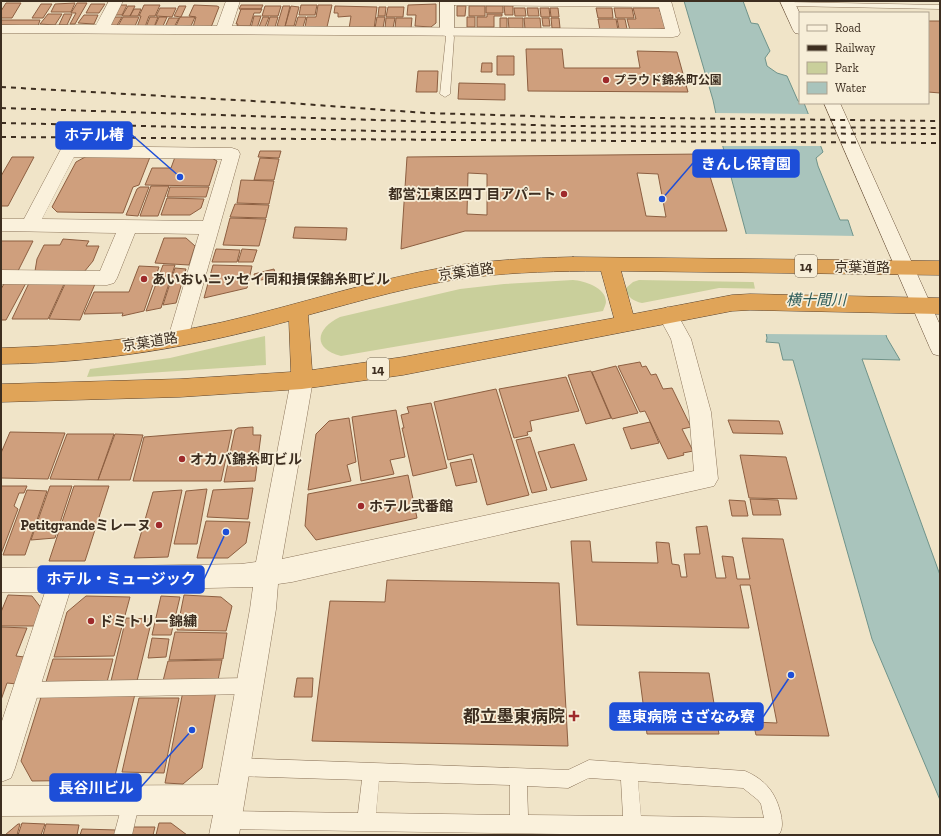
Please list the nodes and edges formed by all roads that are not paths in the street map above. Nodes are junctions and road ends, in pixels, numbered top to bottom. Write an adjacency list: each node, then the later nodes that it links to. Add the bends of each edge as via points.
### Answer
1 (116, 1): 8 (street)
2 (233, 1): 9 (street)
3 (449, 1): 10 (street); 10 (street, via 665,3 673,33)
4 (788, 3): 5 (lane); 6 (street)
5 (940, 6)
6 (799, 28)
7 (1, 30): 8 (street)
8 (101, 30): 9 (street)
9 (223, 30): 10 (street)
10 (447, 32): 11 (lane, via 450,37)
11 (445, 94)
12 (832, 104): 18 (street)
13 (1, 225): 14 (street)
14 (30, 226): 15 (street); 16 (street, via 68,151 232,154)
15 (128, 227): 16 (street); 20 (street, via 107,278)
16 (210, 228): 25 (street)
17 (609, 264): 18 (highway, 京葉道路 / 14); 22 (highway, 京葉道路 / 14, via 472,270 399,284); 24 (highway)
18 (904, 267): 19 (highway, 京葉道路 / 14); 21 (street)
19 (940, 268)
20 (1, 277)
21 (931, 306): 23 (highway, 14, via 750,302); 26 (street)
22 (298, 310): 25 (highway, 京葉道路 / 14); 28 (highway)
23 (668, 315): 24 (highway, 14); 30 (street, via 681,339 700,412 706,479 292,570)
24 (626, 323): 28 (highway, 14, via 403,366)
25 (178, 338): 27 (highway, 京葉道路 / 14, via 86,352)
26 (940, 348)
27 (1, 356)
28 (302, 380): 29 (highway, 14, via 180,388); 30 (street)
29 (1, 393)
30 (267, 572): 32 (street, via 241,576); 33 (street)
31 (1, 580): 32 (street)
32 (61, 580): 34 (street)
33 (250, 686): 34 (lane); 35 (street)
34 (26, 690): 36 (street)
35 (236, 767): 37 (lane); 42 (street)
36 (1, 768)
37 (371, 772): 39 (lane); 43 (lane)
38 (629, 772): 39 (lane, via 585,770 568,779); 45 (lane); 45 (lane, via 745,780 767,796 774,828)
39 (518, 777): 44 (lane)
40 (131, 800): 41 (street); 42 (street); 46 (lane)
41 (1, 801)
42 (227, 818): 43 (lane)
43 (366, 822): 44 (lane)
44 (519, 824): 45 (lane)
45 (633, 826)
46 (123, 835)

